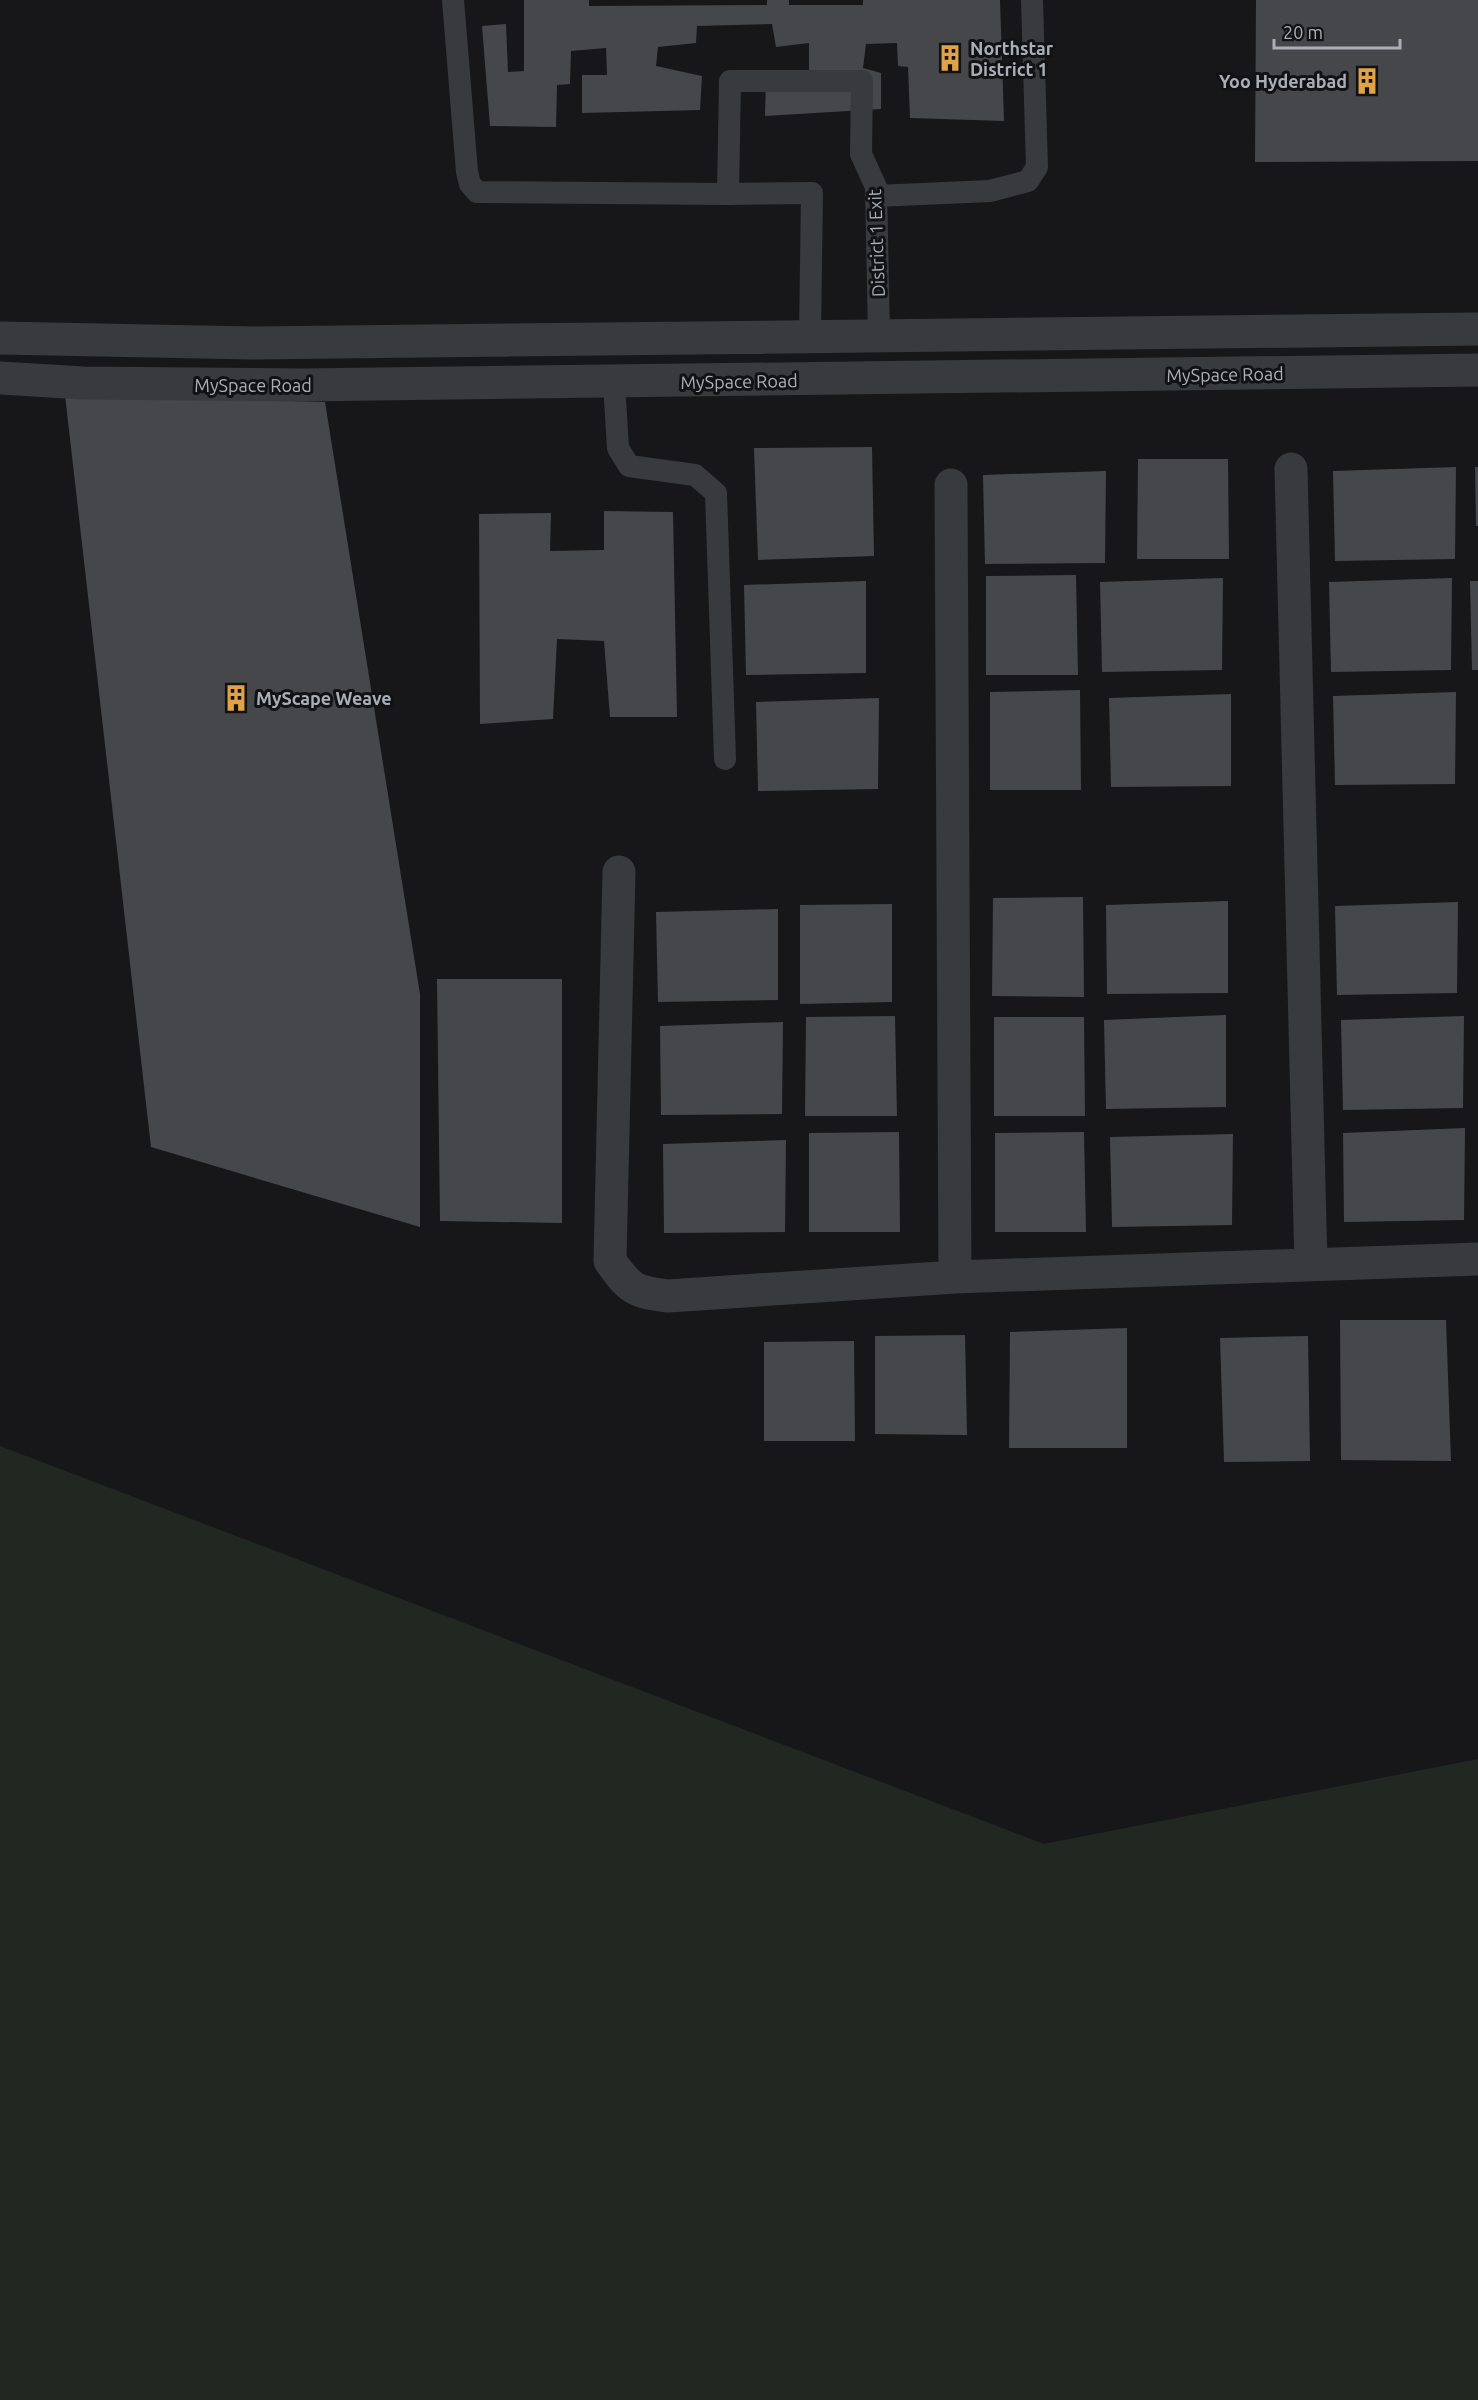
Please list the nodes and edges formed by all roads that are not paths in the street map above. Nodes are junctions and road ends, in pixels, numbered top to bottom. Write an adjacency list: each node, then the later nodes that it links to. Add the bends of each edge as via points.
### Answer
1 (453, 0): 3 (lane, via 467,171 477,192)
2 (1032, 0): 4 (lane, via 1037,167 1028,181 990,192)
3 (728, 194): 4 (lane, District 1 Exit, via 730,81 862,81 861,154 876,187); 6 (lane, via 812,194)
4 (876, 196): 7 (lane, District 1 Exit)
5 (1478, 329): 7 (street)
6 (810, 336): 7 (street); 8 (street)
7 (879, 336)
8 (711, 337): 9 (street, via 252,343); 12 (street)
9 (0, 338)
10 (1478, 370): 12 (street, MySpace Road)
11 (0, 378): 13 (street, MySpace Road, via 239,385)
12 (711, 382): 13 (street, MySpace Road)
13 (614, 383): 16 (lane, via 618,448 629,466 695,475 716,493)
14 (1291, 469): 19 (street)
15 (951, 485): 20 (street)
16 (725, 759)
17 (619, 872): 20 (street, via 610,1261 622,1278 638,1292 668,1296)
18 (1478, 1259): 19 (street)
19 (1311, 1265): 20 (street)
20 (955, 1277)

